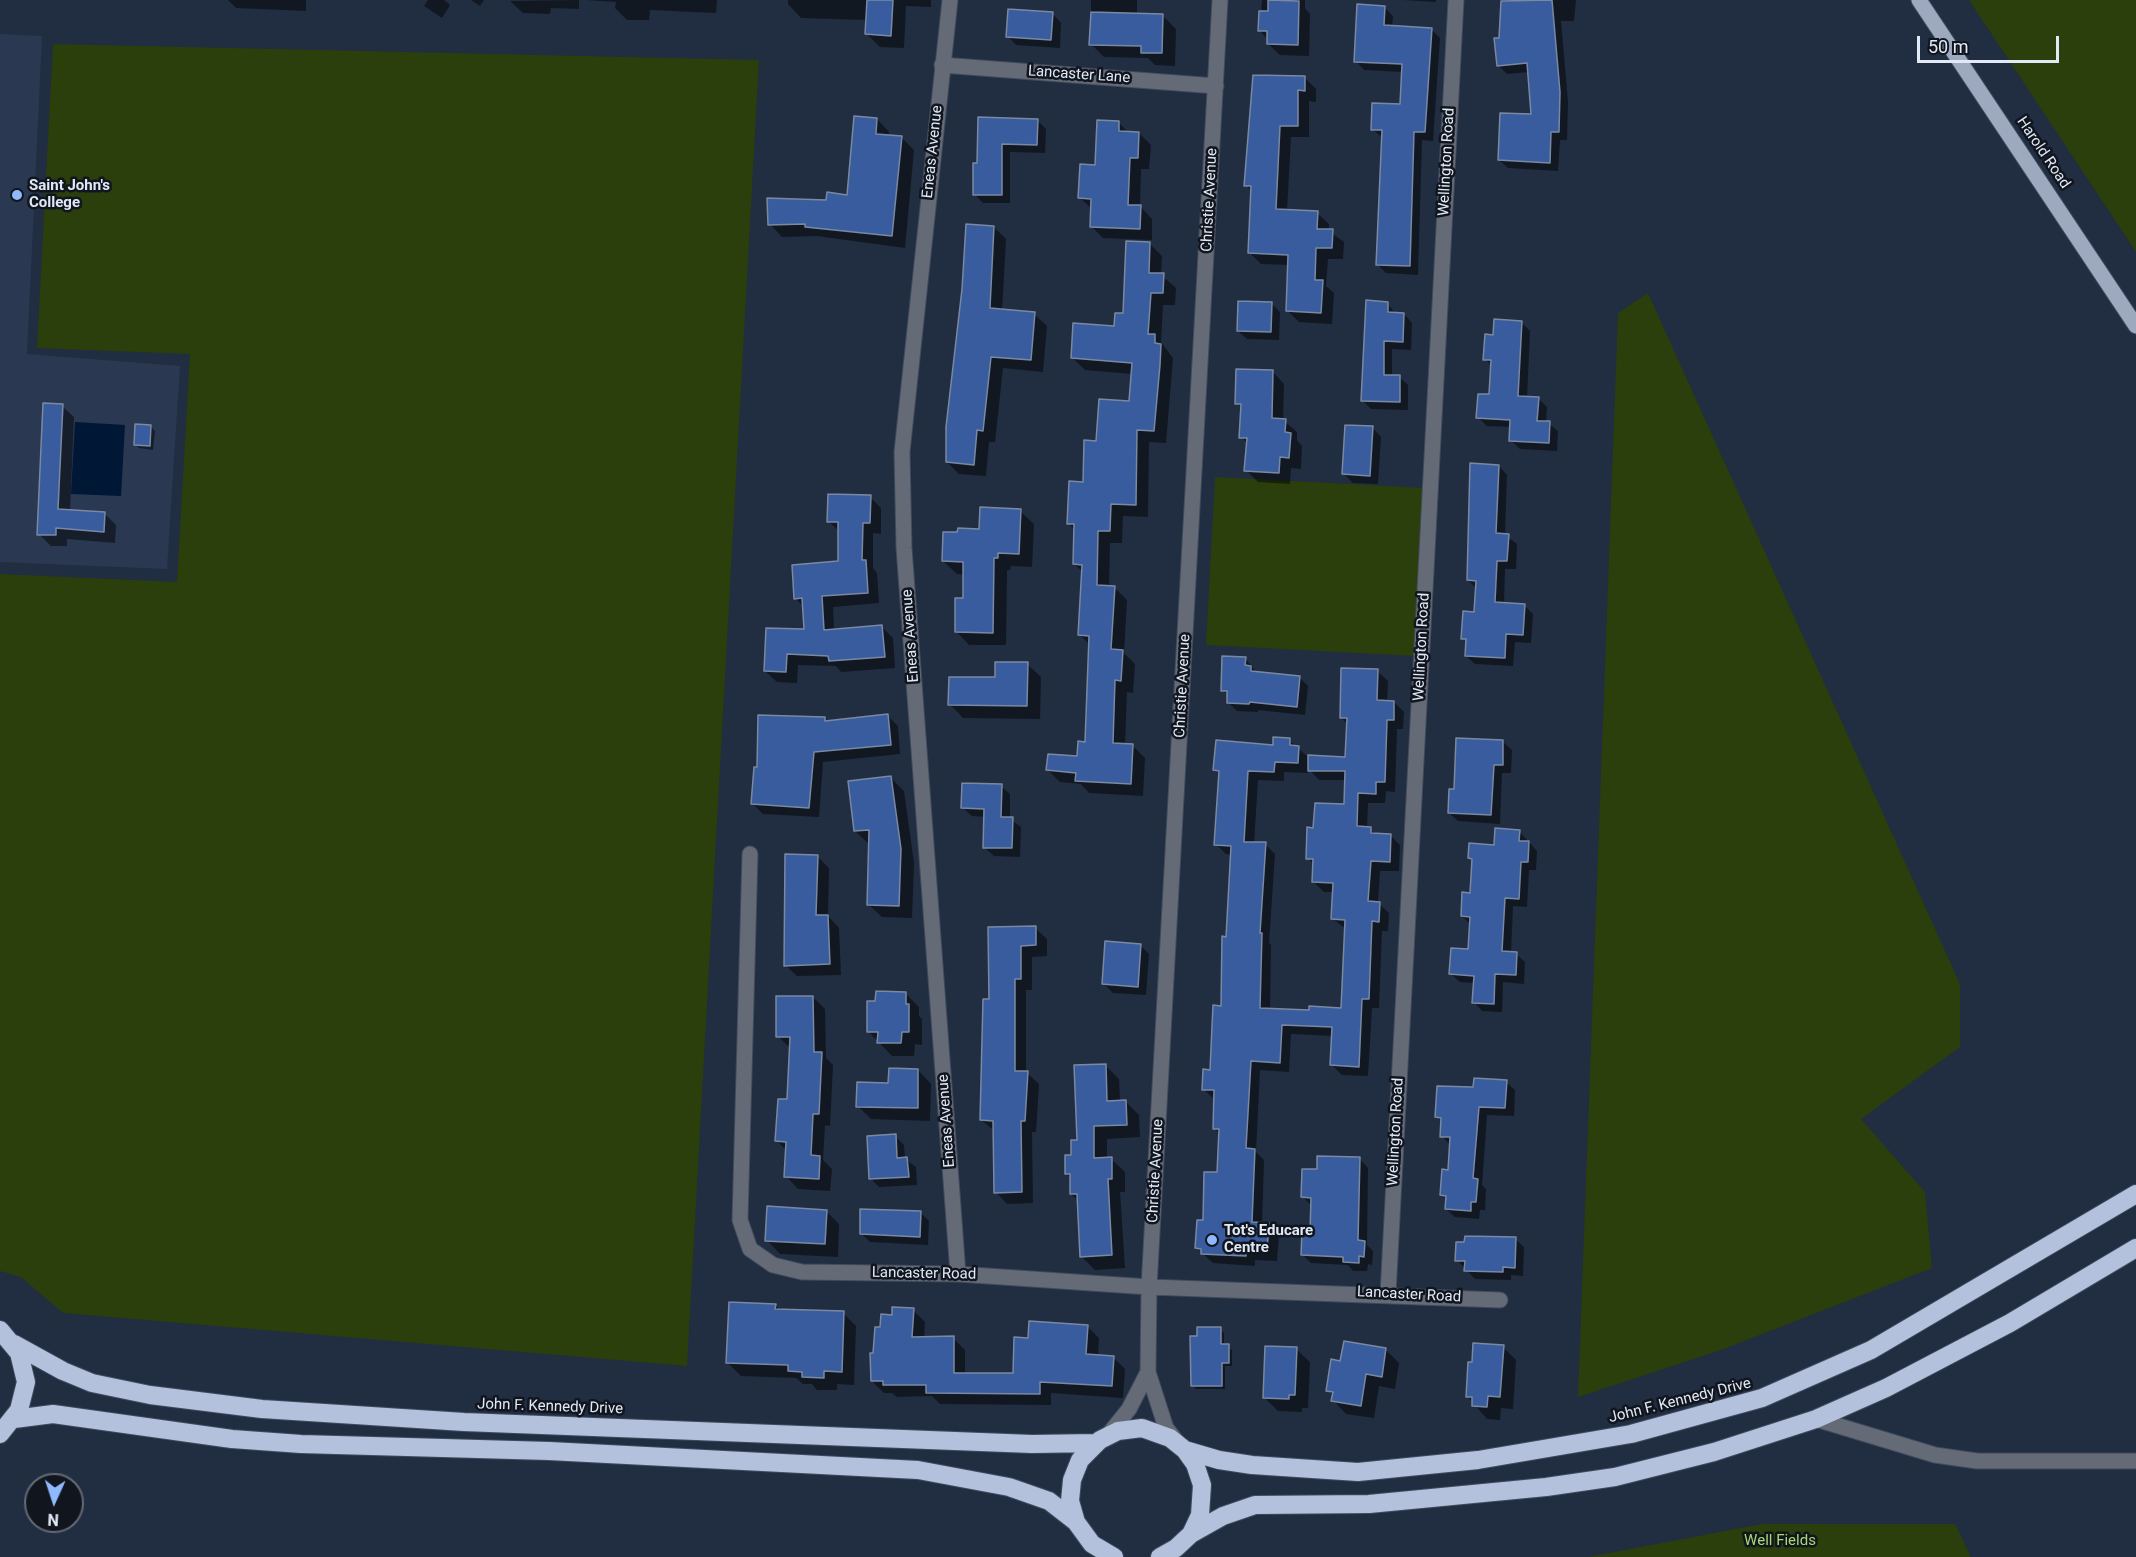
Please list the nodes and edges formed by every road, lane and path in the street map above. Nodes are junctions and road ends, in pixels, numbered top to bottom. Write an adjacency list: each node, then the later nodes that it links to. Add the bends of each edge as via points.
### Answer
1 (950, 0): 5 (street, Eneas Avenue)
2 (1220, 0): 6 (street, Christie Avenue)
3 (1456, 0): 13 (street, Wellington Road)
4 (1919, 0): 7 (main road, Harold Road)
5 (942, 65): 6 (street, Lancaster Lane); 11 (street, Eneas Avenue, via 902,452 904,548)
6 (1216, 86): 12 (street, Christie Avenue)
7 (2136, 326)
8 (750, 854): 11 (street, Lancaster Road, via 740,1220 750,1249 773,1265 802,1272)
9 (2136, 1194): 22 (highway, John F. Kennedy Drive, via 1871,1350 1762,1398 1631,1434 1478,1460 1358,1472 1252,1465 1219,1460)
10 (2136, 1248): 19 (highway, via 1951,1356)
11 (958, 1274): 12 (street, Lancaster Road)
12 (1149, 1287): 13 (street, Lancaster Road); 17 (street, Christie Avenue)
13 (1388, 1294): 14 (street, Lancaster Road)
14 (1500, 1300)
15 (0, 1330): 16 (highway, John F. Kennedy Drive)
16 (14, 1344): 18 (highway, John F. Kennedy Drive, via 26,1382 23,1401); 21 (highway, John F. Kennedy Drive, via 92,1383 150,1395 262,1409 464,1422 1032,1444)
17 (1148, 1372): 21 (street, Christie Avenue, via 1129,1409); 22 (street, Christie Avenue, via 1166,1428)
18 (14, 1419): 20 (highway, John F. Kennedy Drive); 24 (highway, via 53,1414 232,1439 301,1444 754,1460 926,1471 971,1478 1037,1496 1059,1507)
19 (1816, 1419): 23 (street, via 1935,1455 1977,1461); 25 (highway, via 1714,1452 1615,1477 1380,1504 1256,1505 1223,1516)
20 (0, 1434)
21 (1102, 1439): 22 (highway, John F. Kennedy Drive, via 1142,1428 1160,1433); 24 (highway, via 1080,1460 1072,1480 1070,1501)
22 (1182, 1447): 25 (highway, via 1199,1473 1203,1494 1200,1515)
23 (2136, 1461)
24 (1076, 1522): 26 (highway, via 1092,1544)
25 (1191, 1534): 27 (highway)
26 (1114, 1557)
27 (1160, 1557)

